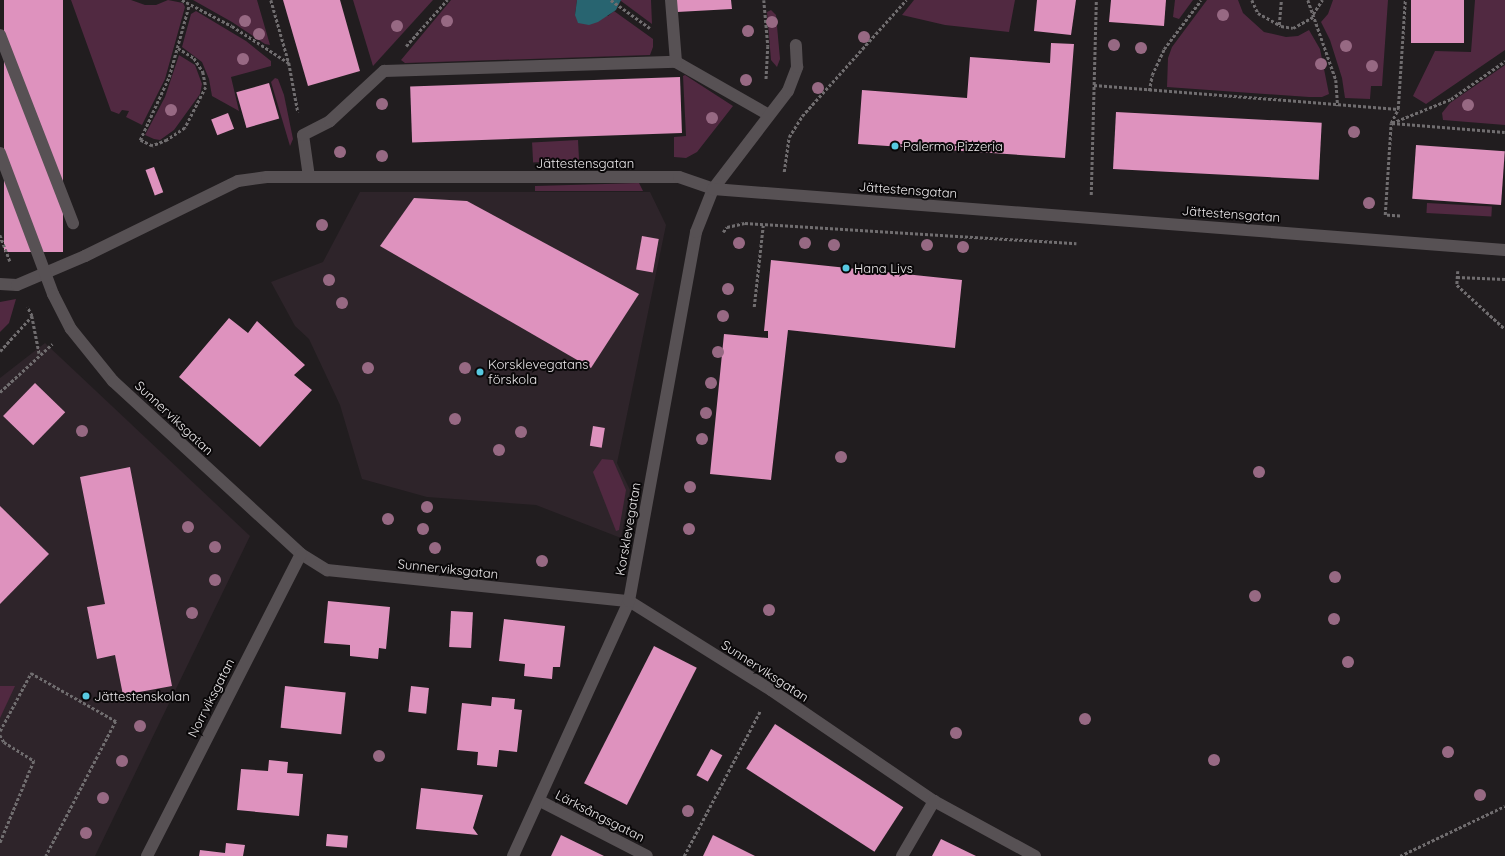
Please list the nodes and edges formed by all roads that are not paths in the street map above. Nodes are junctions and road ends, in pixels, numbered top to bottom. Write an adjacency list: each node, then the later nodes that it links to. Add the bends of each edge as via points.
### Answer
1 (671, 0): 4 (street)
2 (0, 35): 9 (street)
3 (796, 45): 5 (street, Korsklevegatan, via 797,66 788,91)
4 (676, 62): 5 (street); 7 (street, via 384,71 330,121 303,135)
5 (769, 115): 8 (street, Korsklevegatan)
6 (0, 153): 11 (street, Sunnerviksgatan)
7 (309, 177): 8 (street, Jättestensgatan, via 679,177); 11 (street, Jättestensgatan, via 267,177 238,181 85,256)
8 (713, 189): 10 (street, Jättestensgatan); 14 (street, Korsklevegatan, via 696,232)
9 (73, 224)
10 (1505, 250)
11 (45, 272): 12 (street, Jättestensgatan, via 17,285); 13 (street, Sunnerviksgatan, via 71,329 113,381)
12 (0, 284)
13 (301, 554): 14 (street, Sunnerviksgatan, via 328,570); 17 (street, Norrviksgatan)
14 (628, 602): 15 (street, Sunnerviksgatan, via 771,690); 16 (street, Korsklevegatan)
15 (934, 800): 20 (street); 21 (street, Sunnerviksgatan)
16 (540, 801): 18 (street, Korsklevegatan); 19 (street, Lärksångsgatan)
17 (147, 856)
18 (513, 856)
19 (647, 856)
20 (902, 856)
21 (1035, 856)

